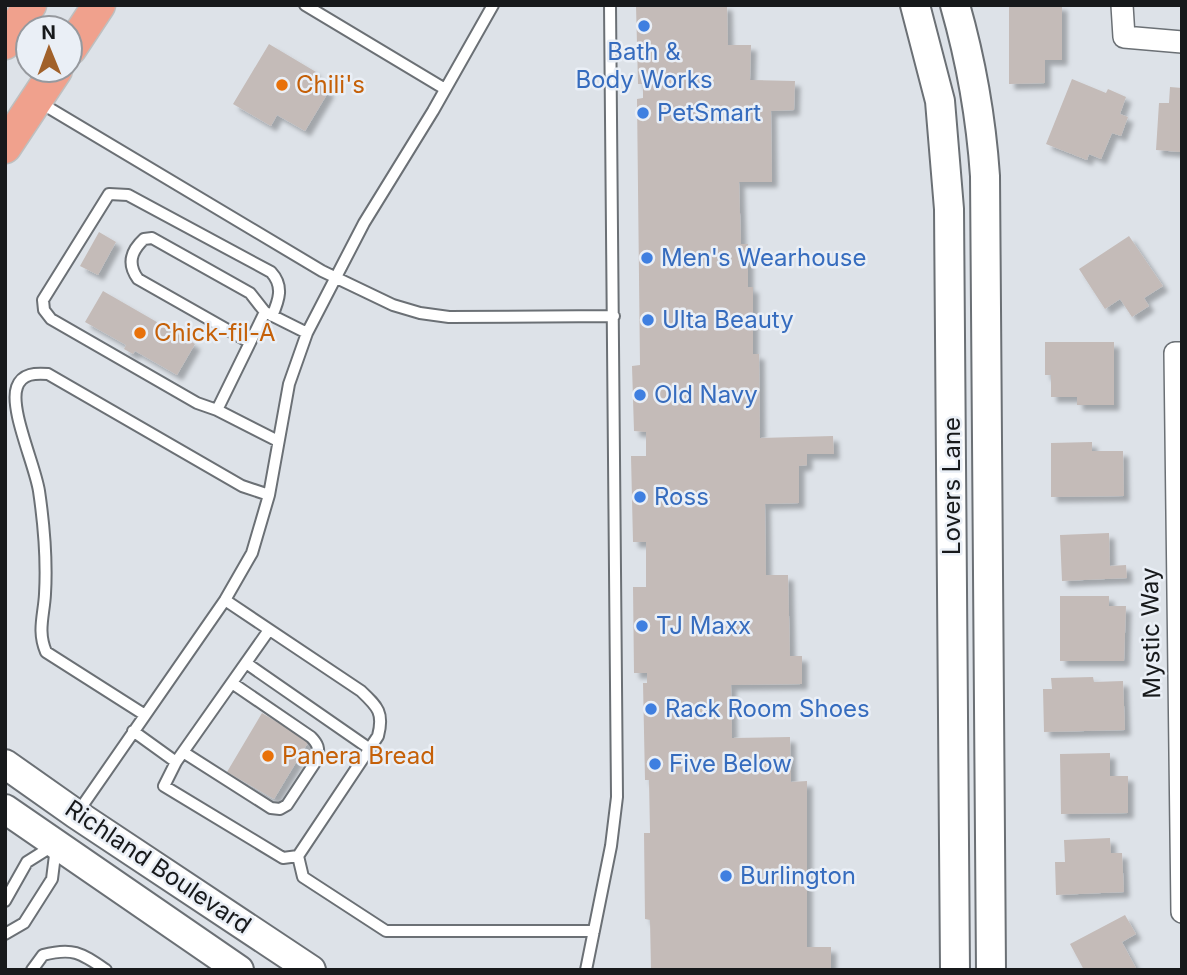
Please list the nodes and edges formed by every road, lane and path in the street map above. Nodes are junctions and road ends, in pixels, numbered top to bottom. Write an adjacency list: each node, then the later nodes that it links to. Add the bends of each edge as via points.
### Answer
1 (30, 5): 11 (main road)
2 (99, 5): 9 (main road)
3 (306, 5): 13 (lane)
4 (493, 5): 13 (lane)
5 (610, 5): 18 (lane)
6 (915, 5): 48 (street, Lovers Lane, via 940,101 949,199)
7 (955, 5): 49 (street, Lovers Lane, via 977,102 985,176)
8 (1122, 5): 10 (street, via 1124,37)
9 (84, 28)
10 (1182, 42)
11 (5, 43)
12 (47, 84): 14 (main road)
13 (445, 89): 16 (lane)
14 (36, 100): 15 (main road); 16 (lane)
15 (5, 147)
16 (335, 277): 18 (lane, via 393,305 449,317); 19 (lane)
17 (268, 314): 19 (lane); 20 (lane); 20 (lane, via 250,293 152,238 144,239 133,253 130,261 138,279); 22 (lane, via 278,301 280,287 271,272 115,192 109,194 43,300 51,319)
18 (614, 316): 41 (lane, via 618,787)
19 (307, 334): 23 (lane, via 289,384)
20 (249, 342): 22 (lane)
21 (1178, 353): 27 (street, Mystic Way)
22 (217, 410): 23 (lane)
23 (278, 441): 24 (lane)
24 (269, 495): 25 (lane, via 252,553); 30 (lane, via 242,486 48,374 23,377 17,387 18,418 36,472 43,520 41,639 46,652)
25 (225, 600): 26 (lane); 30 (lane)
26 (269, 630): 28 (lane); 32 (lane, via 362,691 378,708 381,724)
27 (1180, 636): 40 (street, Mystic Way)
28 (246, 663): 29 (lane); 32 (lane)
29 (232, 684): 33 (lane); 33 (lane, via 317,743 317,758 287,805 271,808)
30 (145, 715): 31 (lane)
31 (133, 731): 33 (lane); 36 (lane)
32 (370, 749): 38 (lane)
33 (180, 757): 38 (lane, via 164,786 283,858)
34 (5, 764): 36 (street, Richland Boulevard)
35 (5, 809): 37 (street, Richland Boulevard)
36 (76, 814): 37 (street); 46 (street, Richland Boulevard)
37 (57, 844): 39 (lane, via 27,862); 42 (lane, via 52,879 24,923); 45 (street, Richland Boulevard)
38 (298, 856): 41 (lane, via 303,877 386,931)
39 (5, 901)
40 (1182, 912)
41 (594, 931): 47 (lane)
42 (5, 934)
43 (32, 970): 44 (lane, via 43,955 70,951)
44 (106, 970)
45 (239, 970)
46 (311, 970)
47 (586, 970)
48 (955, 970)
49 (991, 970)

